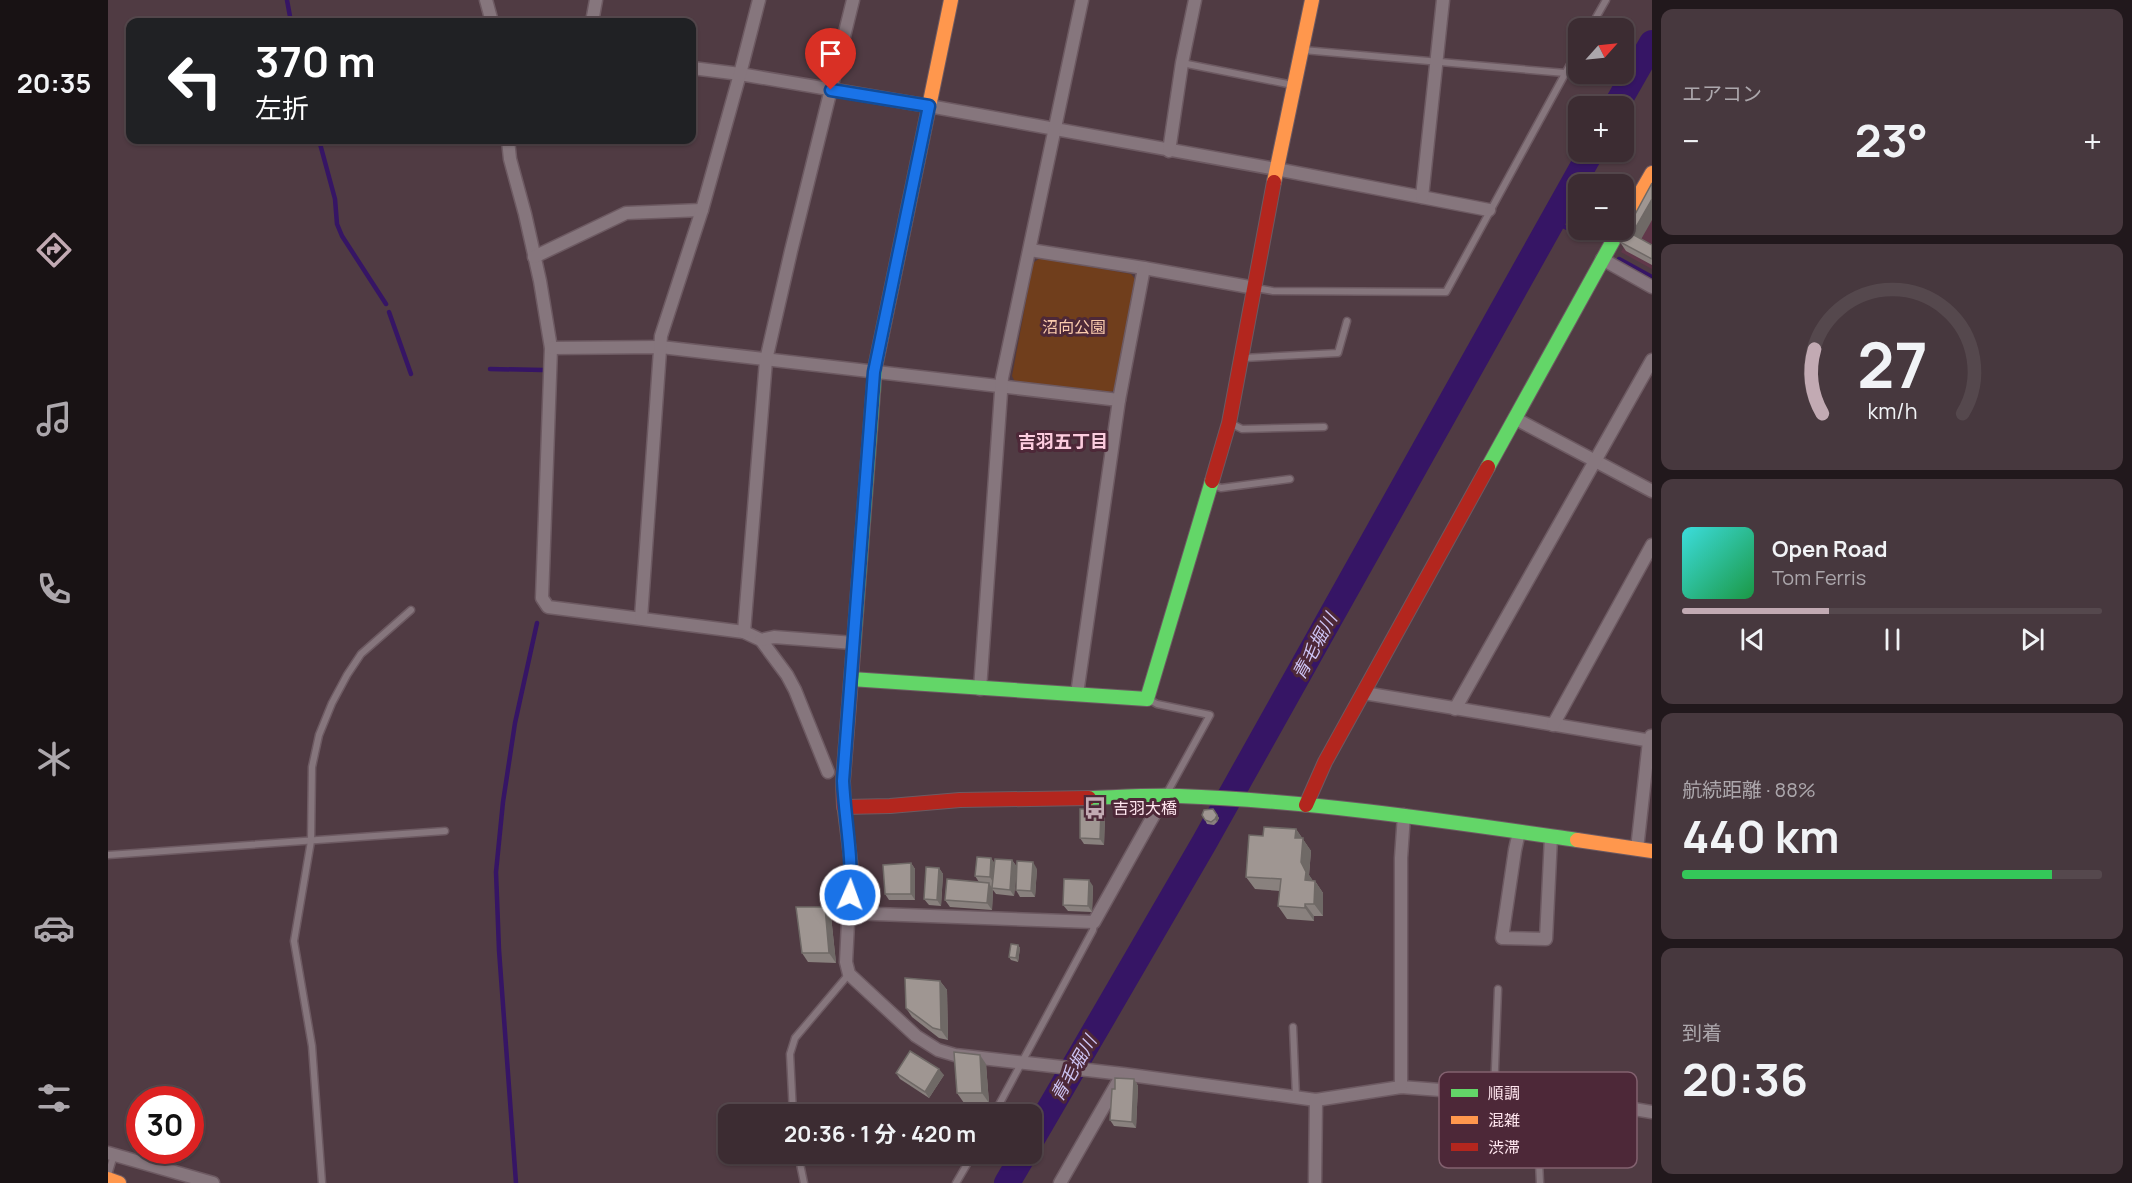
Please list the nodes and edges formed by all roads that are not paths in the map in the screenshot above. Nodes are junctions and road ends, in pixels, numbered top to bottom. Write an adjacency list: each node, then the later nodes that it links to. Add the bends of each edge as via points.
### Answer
1 (486, 0): 11 (street)
2 (596, 0): 12 (street)
3 (759, 0): 20 (street)
4 (853, 0): 22 (street)
5 (951, 0): 23 (main road)
6 (1082, 0): 24 (street)
7 (1195, 0): 16 (street)
8 (1312, 0): 14 (main road)
9 (1443, 0): 15 (street)
10 (1606, 0): 13 (lane)
11 (491, 18)
12 (593, 18)
13 (1596, 18)
14 (1302, 50): 15 (lane); 21 (main road)
15 (1435, 62): 19 (lane); 29 (street)
16 (1182, 63): 21 (lane); 26 (street)
17 (696, 68): 20 (street)
18 (1568, 68): 19 (lane)
19 (1565, 73): 32 (lane)
20 (740, 74): 22 (street); 31 (street)
21 (1293, 85): 27 (main road)
22 (831, 90): 23 (street); 44 (street)
23 (929, 106): 24 (street); 46 (main road)
24 (1055, 130): 26 (street); 34 (street)
25 (508, 144): 35 (street)
26 (1169, 151): 27 (street)
27 (1276, 169): 29 (street); 39 (main road)
28 (1652, 173): 30 (main road)
29 (1422, 197): 32 (street)
30 (1634, 204)
31 (702, 210): 35 (street, via 626,213); 42 (street, via 661,336)
32 (1489, 210): 39 (lane, via 1446,292)
33 (1613, 240): 36 (main road)
34 (1030, 250): 37 (street); 48 (street)
35 (534, 257): 41 (street)
36 (1602, 259): 38 (street); 51 (main road)
37 (1144, 268): 39 (street); 50 (street)
38 (1652, 287)
39 (1255, 288): 43 (main road)
40 (1347, 321): 43 (lane, via 1338,353)
41 (550, 348): 42 (street); 60 (street, via 542,598 548,607)
42 (661, 348): 44 (street); 60 (street)
43 (1241, 358): 52 (main road)
44 (766, 360): 46 (street); 61 (street)
45 (1652, 360): 47 (street)
46 (874, 372): 48 (street); 63 (main road)
47 (1640, 382): 49 (street); 54 (street)
48 (1001, 388): 50 (street); 65 (street)
49 (1652, 389)
50 (1119, 400): 67 (street)
51 (1516, 418): 54 (street); 66 (main road)
52 (1229, 423): 53 (lane, via 1242,429); 56 (main road)
53 (1324, 427)
54 (1595, 461): 57 (street); 69 (street)
55 (1290, 479): 56 (lane, via 1221,488)
56 (1211, 484): 68 (main road)
57 (1652, 491)
58 (1652, 545): 70 (street)
59 (411, 610): 80 (lane, via 361,654 332,703 312,767)
60 (641, 618): 61 (street)
61 (744, 632): 62 (street)
62 (761, 640): 63 (street, via 774,637); 72 (street, via 795,690)
63 (854, 643): 64 (main road)
64 (851, 679): 65 (main road); 75 (main road)
65 (980, 689): 67 (main road)
66 (1364, 693): 69 (street); 74 (main road)
67 (1077, 694): 68 (main road)
68 (1148, 699): 73 (lane, via 1210,715)
69 (1455, 709): 70 (street)
70 (1553, 725): 71 (street)
71 (1651, 739): 81 (street)
72 (828, 772)
73 (1172, 796): 74 (main road); 75 (main road); 85 (street)
74 (1306, 805): 76 (main road)
75 (844, 807): 84 (street, via 851,863)
76 (1404, 815): 78 (main road); 92 (street)
77 (445, 831): 80 (lane)
78 (1519, 832): 79 (main road); 79 (street, via 1502,938 1546,939)
79 (1551, 837): 81 (main road)
80 (311, 841): 83 (lane); 107 (lane, via 294,941 312,1046)
81 (1637, 849): 82 (main road)
82 (1652, 851)
83 (108, 855)
84 (849, 913): 85 (street); 86 (street)
85 (1094, 922): 89 (lane)
86 (849, 975): 89 (street, via 916,1036 938,1050); 96 (lane, via 795,1038 790,1054)
87 (1498, 990): 90 (lane)
88 (1293, 1027): 94 (lane)
89 (1025, 1062): 91 (street); 97 (lane)
90 (1495, 1072)
91 (1120, 1073): 94 (street); 110 (street)
92 (1401, 1087): 93 (street); 95 (street)
93 (1439, 1090)
94 (1296, 1097): 95 (street)
95 (1316, 1100): 111 (street)
96 (792, 1104)
97 (1000, 1104)
98 (1637, 1109): 99 (street)
99 (1652, 1112)
100 (111, 1154): 104 (lane); 106 (street)
101 (800, 1164): 108 (lane)
102 (967, 1164): 109 (lane)
103 (1539, 1168): 112 (lane)
104 (108, 1177): 105 (main road)
105 (119, 1183)
106 (213, 1183)
107 (322, 1183)
108 (804, 1183)
109 (956, 1183)
110 (1060, 1183)
111 (1315, 1183)
112 (1540, 1183)

